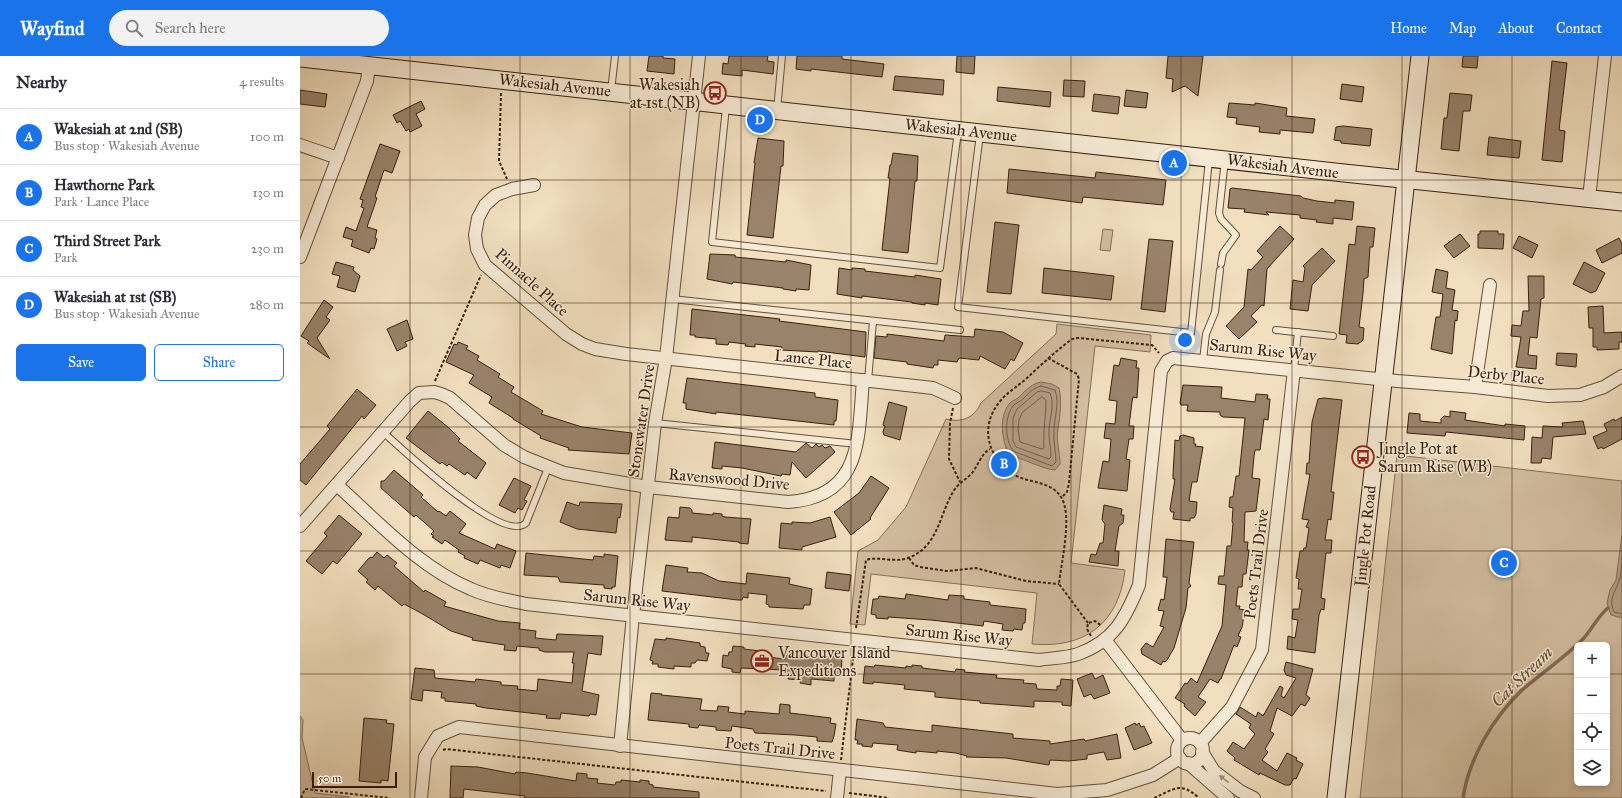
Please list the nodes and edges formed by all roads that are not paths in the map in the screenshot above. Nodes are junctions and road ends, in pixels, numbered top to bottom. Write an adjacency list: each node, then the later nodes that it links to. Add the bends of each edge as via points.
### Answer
1 (615, 56): 8 (lane)
2 (699, 56): 9 (street, Stonewater Drive)
3 (782, 56): 11 (lane)
4 (1420, 56): 17 (main road, Jingle Pot Road)
5 (1605, 56): 19 (street)
6 (300, 58): 7 (main road, Wakesiah Avenue)
7 (369, 66): 8 (main road, Wakesiah Avenue); 15 (street, via 367,81)
8 (611, 91): 9 (main road, Wakesiah Avenue)
9 (694, 100): 10 (main road, Wakesiah Avenue); 23 (street, Stonewater Drive)
10 (726, 104): 11 (main road, Wakesiah Avenue); 12 (lane, via 712,242 940,268)
11 (777, 110): 12 (main road, Wakesiah Avenue)
12 (958, 130): 13 (main road, Wakesiah Avenue)
13 (980, 132): 16 (main road, Wakesiah Avenue); 16 (lane, via 958,307 965,308 1191,333)
14 (300, 145): 15 (street)
15 (338, 158): 21 (street)
16 (1217, 159): 17 (main road, Wakesiah Avenue); 30 (lane, via 1219,213 1221,219 1236,235 1223,253 1215,312 1206,334)
17 (1406, 179): 19 (main road, Wakesiah Avenue); 33 (main road, Jingle Pot Road)
18 (534, 185): 29 (street, Pinnacle Place, via 496,195 485,204 478,218 475,235 478,249 486,265 566,334 582,344 603,350)
19 (1589, 198): 20 (main road, Wakesiah Avenue)
20 (1622, 202)
21 (300, 257)
22 (1490, 285): 35 (street)
23 (672, 299): 24 (lane); 29 (street, Stonewater Drive)
24 (873, 321): 25 (lane); 34 (lane)
25 (960, 330)
26 (1276, 330): 27 (lane)
27 (1298, 332): 28 (lane); 31 (lane)
28 (1333, 336)
29 (666, 358): 34 (street, Lance Place); 37 (street, Stonewater Drive)
30 (1203, 360): 31 (street, Sarum Rise Way); 45 (street, Sarum Rise Way, via 1173,358 1167,361 1161,371 1139,586 1127,615)
31 (1294, 370): 33 (street, Sarum Rise Way); 48 (street, Poets Trail Drive, via 1262,650 1232,707)
32 (1622, 376): 35 (street, Derby Place, via 1604,387 1580,395 1548,396)
33 (1382, 379): 35 (street, Derby Place); 55 (main road, Jingle Pot Road)
34 (866, 380): 36 (street, Lance Place, via 934,388); 39 (street, Ravenswood Drive)
35 (1475, 387)
36 (955, 398)
37 (655, 423): 39 (lane); 42 (street, Stonewater Drive)
38 (383, 432): 40 (street, Ravenswood Drive, via 419,393 434,392 450,398 504,445); 40 (lane, via 456,495 490,517 513,527 526,523); 41 (street)
39 (857, 444): 42 (street, Ravenswood Drive, via 853,461 838,483 816,497 803,501 788,502)
40 (548, 468): 42 (street, Ravenswood Drive)
41 (337, 485): 43 (street); 44 (street, Sarum Rise Way, via 416,555 470,589 520,603)
42 (648, 487): 44 (street, Stonewater Drive)
43 (300, 526)
44 (633, 616): 45 (street, Sarum Rise Way, via 1039,660 1077,654); 47 (street, Stonewater Drive)
45 (1105, 640): 46 (street)
46 (1182, 740): 48 (street, via 1194,738); 49 (street, via 1177,751)
47 (620, 746): 50 (street, Poets Trail Drive); 52 (street, Poets Trail Drive, via 459,727 438,736 425,757)
48 (1201, 748): 49 (street, via 1199,759); 54 (street, one-way to 48, via 1240,791 1214,771)
49 (1184, 761): 50 (street, Poets Trail Drive, via 1153,775 1108,790 1057,794); 53 (street)
50 (840, 770): 51 (street)
51 (837, 795)
52 (421, 798)
53 (1228, 798)
54 (1254, 798)
55 (1336, 798)

